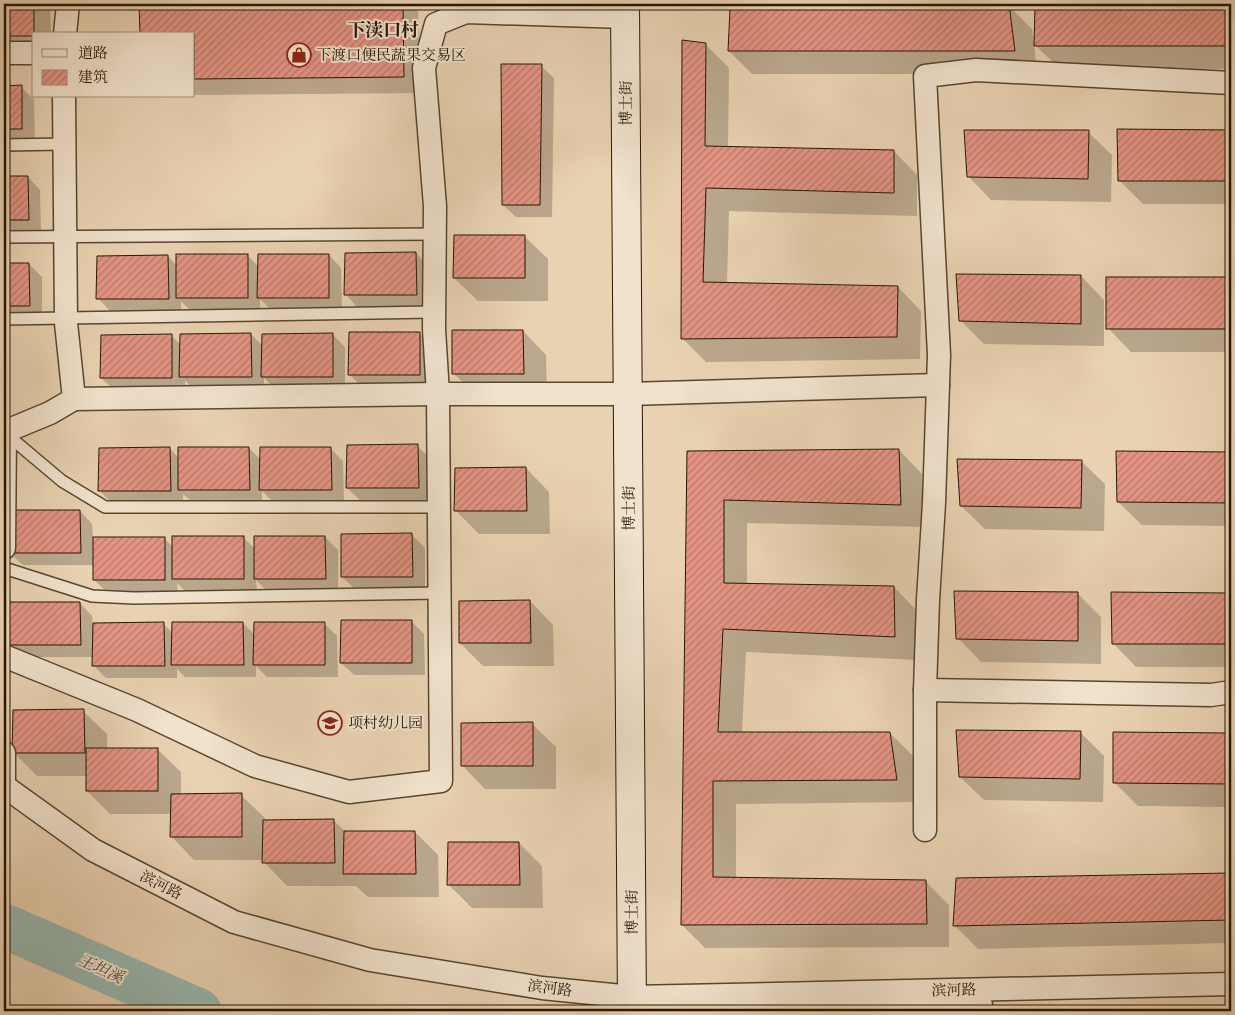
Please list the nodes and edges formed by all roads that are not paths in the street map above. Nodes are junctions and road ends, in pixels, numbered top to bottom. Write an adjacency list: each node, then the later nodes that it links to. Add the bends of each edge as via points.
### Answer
1 (68, 4): 3 (street)
2 (625, 10): 10 (street, via 466,12 436,24 424,68); 18 (street, 博士街)
3 (65, 32)
4 (4, 53): 5 (street)
5 (32, 53)
6 (1231, 83): 16 (street, via 976,70 925,76)
7 (64, 98): 8 (street)
8 (64, 144): 9 (lane); 12 (street)
9 (4, 145)
10 (435, 234): 12 (lane); 13 (street)
11 (4, 237): 12 (lane)
12 (66, 237): 14 (street)
13 (434, 312): 14 (lane); 17 (street)
14 (66, 318): 15 (lane); 19 (street)
15 (4, 319)
16 (938, 385): 18 (street); 26 (street)
17 (438, 394): 18 (street); 19 (street); 21 (street)
18 (628, 394): 33 (street, 博士街)
19 (74, 399): 20 (street)
20 (5, 433): 21 (lane, via 62,481 104,507); 22 (street)
21 (439, 507): 24 (street)
22 (4, 548)
23 (4, 568): 24 (lane, via 92,596)
24 (439, 593): 25 (street, via 441,781 349,792 255,766 137,710)
25 (4, 656)
26 (925, 690): 27 (street, via 1211,695); 30 (street)
27 (1231, 692)
28 (4, 752): 29 (street)
29 (4, 786): 33 (street, 滨河路, via 93,850 234,922 370,960)
30 (925, 830)
31 (1231, 984): 33 (street, 滨河路)
32 (1231, 997): 34 (street)
33 (632, 1004)
34 (787, 1011)

